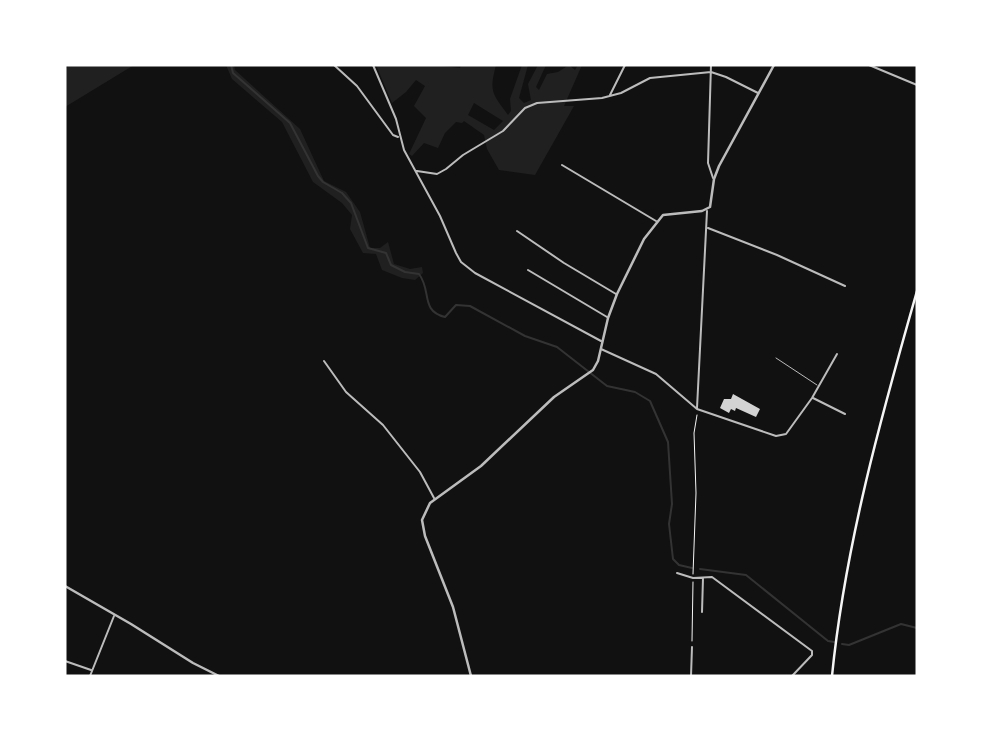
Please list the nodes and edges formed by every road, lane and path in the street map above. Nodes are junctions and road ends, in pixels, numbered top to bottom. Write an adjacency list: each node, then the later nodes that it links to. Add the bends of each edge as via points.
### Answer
1 (334, 65): 11 (street)
2 (373, 65): 11 (street)
3 (625, 65): 10 (street)
4 (711, 65): 7 (street)
5 (774, 65): 9 (street)
6 (869, 65): 8 (street)
7 (711, 72): 9 (street); 10 (street, via 650,78); 14 (street, via 708,163)
8 (917, 85)
9 (759, 94): 14 (street)
10 (609, 96): 13 (street, via 537,103 446,169 437,174)
11 (399, 137): 13 (street)
12 (562, 165): 16 (street)
13 (416, 171): 24 (street, via 467,268)
14 (714, 179): 15 (street, via 712,204)
15 (706, 210): 16 (street, via 668,213); 17 (street)
16 (656, 221): 22 (street)
17 (706, 228): 20 (street); 31 (street)
18 (517, 231): 22 (street)
19 (528, 270): 23 (street)
20 (845, 286)
21 (917, 291): 48 (main road, via 853,540)
22 (617, 294): 23 (street)
23 (608, 318): 24 (street)
24 (602, 342): 25 (street)
25 (601, 348): 31 (street, via 656,374); 33 (street, via 591,373 554,397 481,466)
26 (837, 354): 29 (street)
27 (776, 358): 29 (lane)
28 (324, 361): 33 (street, via 345,392 383,425)
29 (819, 386): 30 (street)
30 (812, 398): 31 (street, via 782,436); 32 (street)
31 (697, 409): 35 (path)
32 (845, 414)
33 (435, 499): 45 (street, via 422,525 453,607)
34 (677, 573): 35 (street)
35 (693, 578): 36 (street); 40 (path)
36 (703, 578): 38 (street); 47 (street, via 712,577 812,651)
37 (65, 586): 39 (street)
38 (702, 612)
39 (114, 615): 42 (street); 44 (street)
40 (691, 647): 46 (street)
41 (65, 661): 42 (street)
42 (92, 670): 43 (street)
43 (90, 676)
44 (219, 676)
45 (471, 676)
46 (691, 676)
47 (792, 676)
48 (832, 676)

